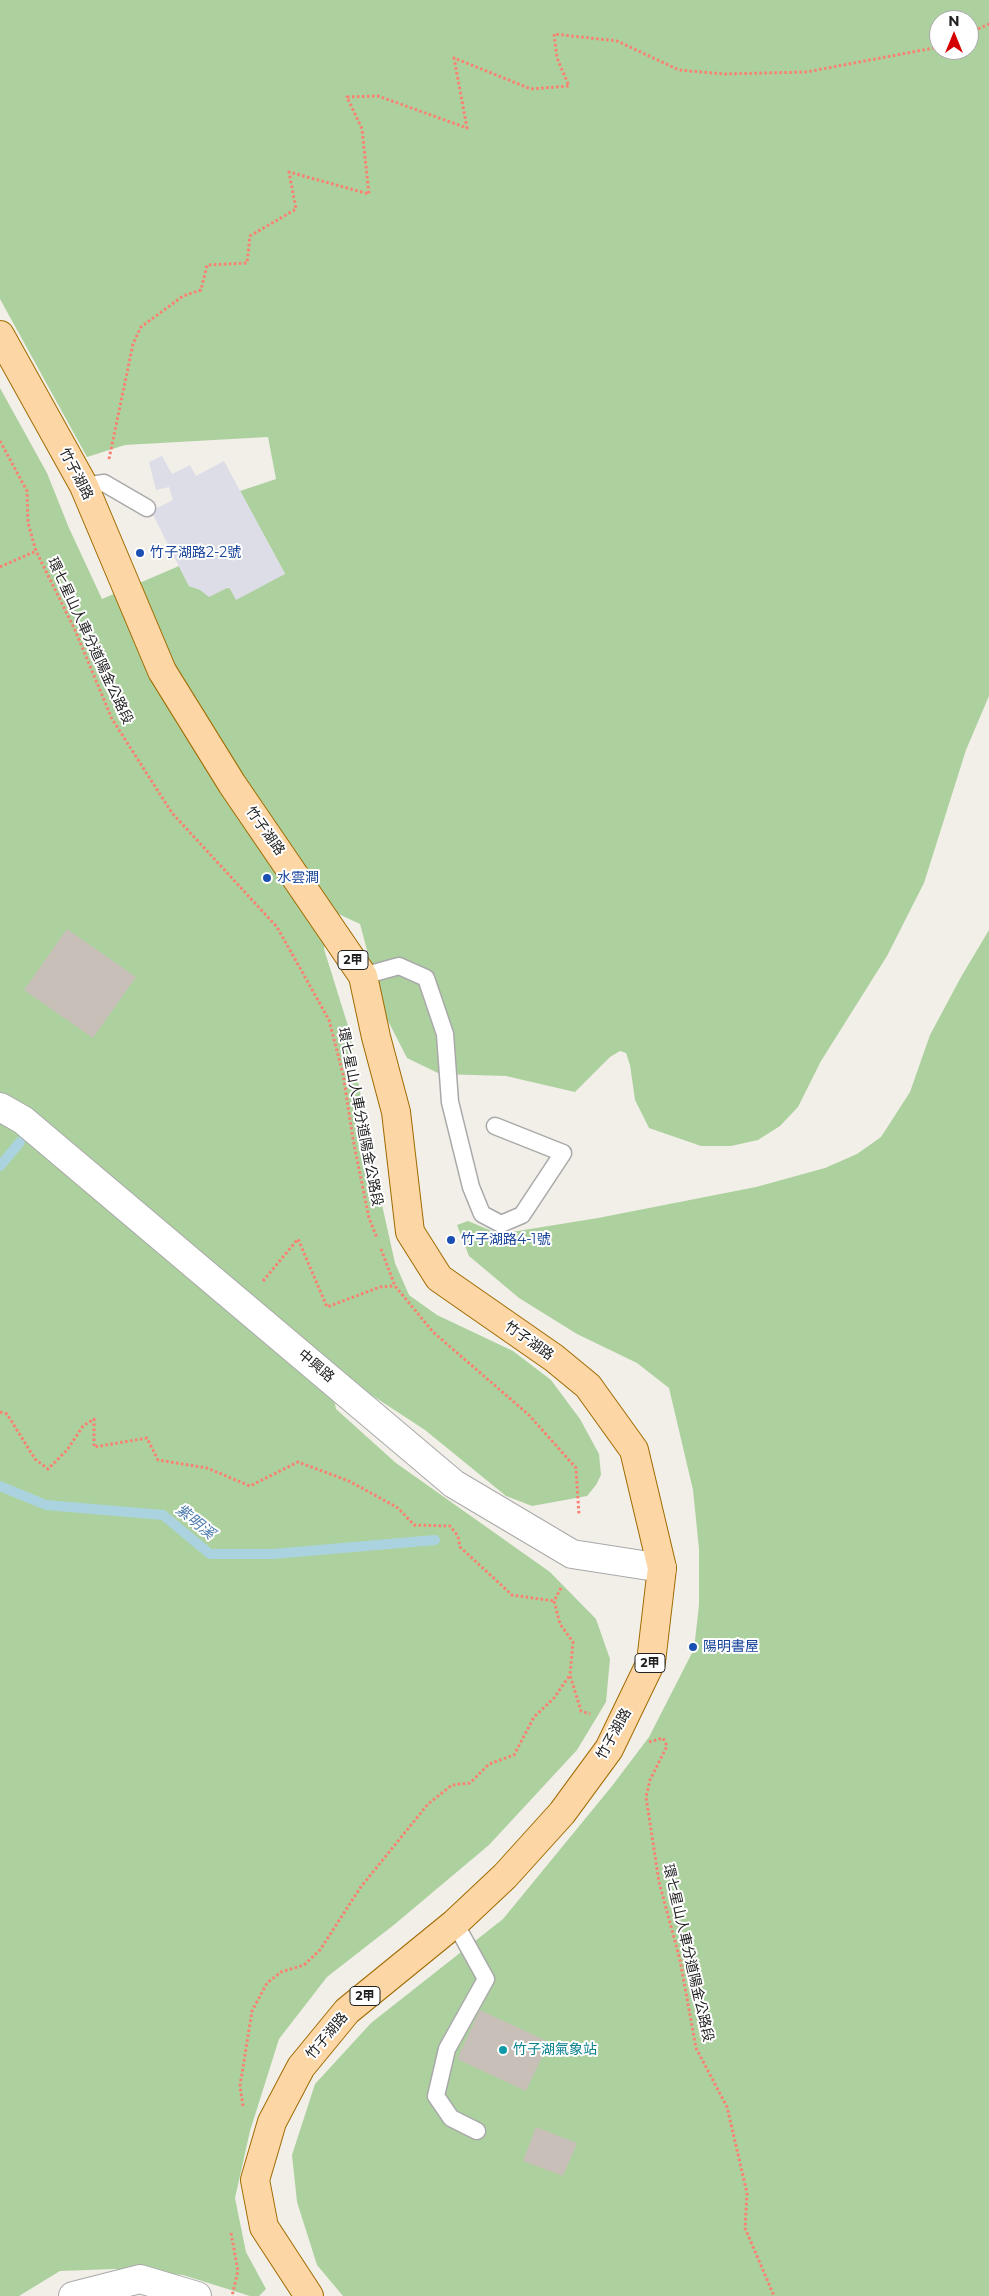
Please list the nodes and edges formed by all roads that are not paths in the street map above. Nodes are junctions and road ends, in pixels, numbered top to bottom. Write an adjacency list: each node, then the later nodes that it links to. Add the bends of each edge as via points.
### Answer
1 (0, 335): 2 (main road, 竹子湖路 / 2甲)
2 (94, 484): 3 (lane); 4 (main road, 竹子湖路 / 2甲, via 162,672 232,784)
3 (147, 508)
4 (363, 976): 6 (lane, via 399,966 426,978 445,1034 450,1102 471,1187 482,1214 501,1224 522,1215 563,1153); 7 (main road, 竹子湖路 / 2甲, via 396,1112 410,1232 439,1278 554,1358 588,1386 634,1450)
5 (0, 1107): 7 (street, 中興路, via 23,1120 454,1484 572,1554)
6 (494, 1126)
7 (662, 1568): 8 (main road, 竹子湖路 / 2甲, via 651,1662 609,1749 562,1813 505,1876)
8 (456, 1923): 9 (lane, via 486,1979 447,2049 436,2096 451,2118); 12 (main road, 竹子湖路 / 2甲, via 348,2011 301,2067 272,2122 255,2180 264,2227)
9 (477, 2131)
10 (73, 2296): 11 (street, via 140,2279)
11 (197, 2296)
12 (309, 2296)

